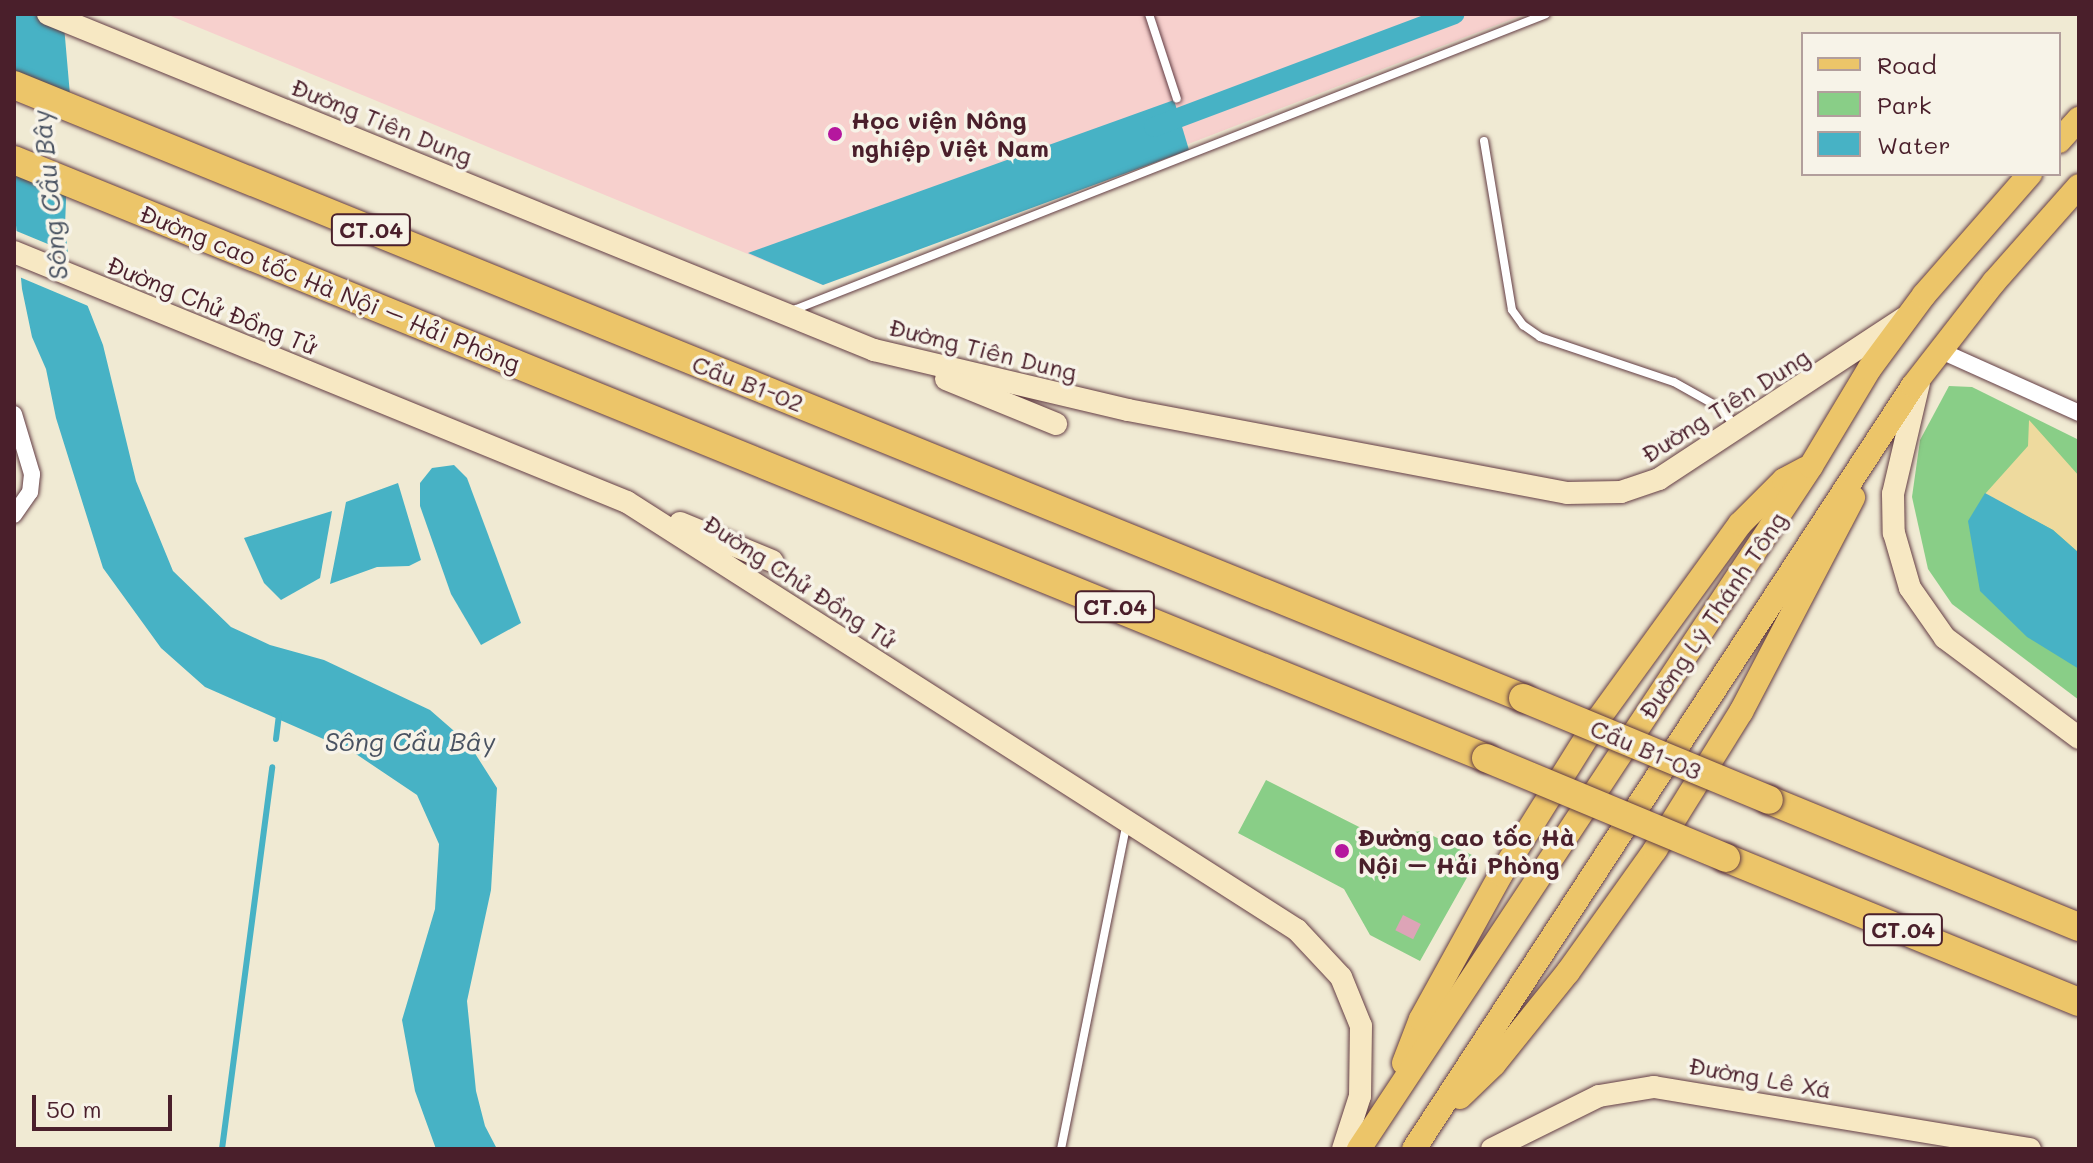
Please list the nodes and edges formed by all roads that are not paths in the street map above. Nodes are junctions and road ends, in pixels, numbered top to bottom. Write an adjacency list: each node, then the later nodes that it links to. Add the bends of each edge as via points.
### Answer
1 (48, 14): 13 (main road, Đường Tiên Dung)
2 (1149, 14): 5 (lane)
3 (1546, 14): 13 (lane)
4 (14, 85): 27 (highway, Cầu B1-02 / CT.04)
5 (1177, 99)
6 (2079, 119): 7 (main road)
7 (2061, 139)
8 (1484, 141): 21 (lane, via 1512,310 1523,325 1540,337 1674,382 1717,406)
9 (14, 160): 31 (highway, Đường cao tốc Hà Nội – Hải Phòng / CT.04, bridge)
10 (2028, 176): 14 (main road, Đường Lý Thánh Tông)
11 (2079, 186): 16 (main road, Đường Lý Thánh Tông)
12 (14, 252): 24 (main road, Đường Chử Đồng Tử)
13 (784, 313): 15 (main road, Đường Tiên Dung)
14 (1910, 314): 21 (main road, Đường Tiên Dung); 23 (main road, Đường Lý Thánh Tông, via 1848,400)
15 (874, 350): 20 (main road); 21 (main road, Đường Tiên Dung, via 1128,410 1579,495 1648,485)
16 (1939, 350): 17 (main road, Đường Lý Thánh Tông); 18 (street)
17 (1921, 375): 22 (main road, Đường Lý Thánh Tông); 28 (main road, via 1893,494 1895,539 1910,588 1945,638)
18 (2079, 413)
19 (14, 414): 25 (street, via 32,474 30,492)
20 (1056, 424)
21 (1739, 430)
22 (1864, 460): 33 (main road, Đường Lý Thánh Tông); 33 (main road, via 1848,512 1789,626 1655,850 1494,1064)
23 (1811, 466): 32 (main road, Đường Lý Thánh Tông); 32 (main road, via 1757,503 1717,552 1567,766 1421,1019)
24 (627, 502): 26 (main road); 29 (main road, Đường Chử Đồng Tử)
25 (14, 515)
26 (772, 561)
27 (1523, 698): 30 (highway, Cầu B1-03 / CT.04, bridge)
28 (2079, 738)
29 (1127, 822): 34 (lane); 35 (main road, Đường Chử Đồng Tử, via 1297,930 1341,977 1355,1003 1364,1048 1360,1096)
30 (2079, 927)
31 (2079, 1002)
32 (1397, 1091): 36 (main road, Đường Lý Thánh Tông)
33 (1434, 1119): 37 (main road, Đường Lý Thánh Tông)
34 (1061, 1149)
35 (1343, 1149)
36 (1359, 1149)
37 (1414, 1149)
38 (1492, 1149): 39 (main road, Đường Lê Xá, via 1599,1096 1654,1087)
39 (2030, 1149)

